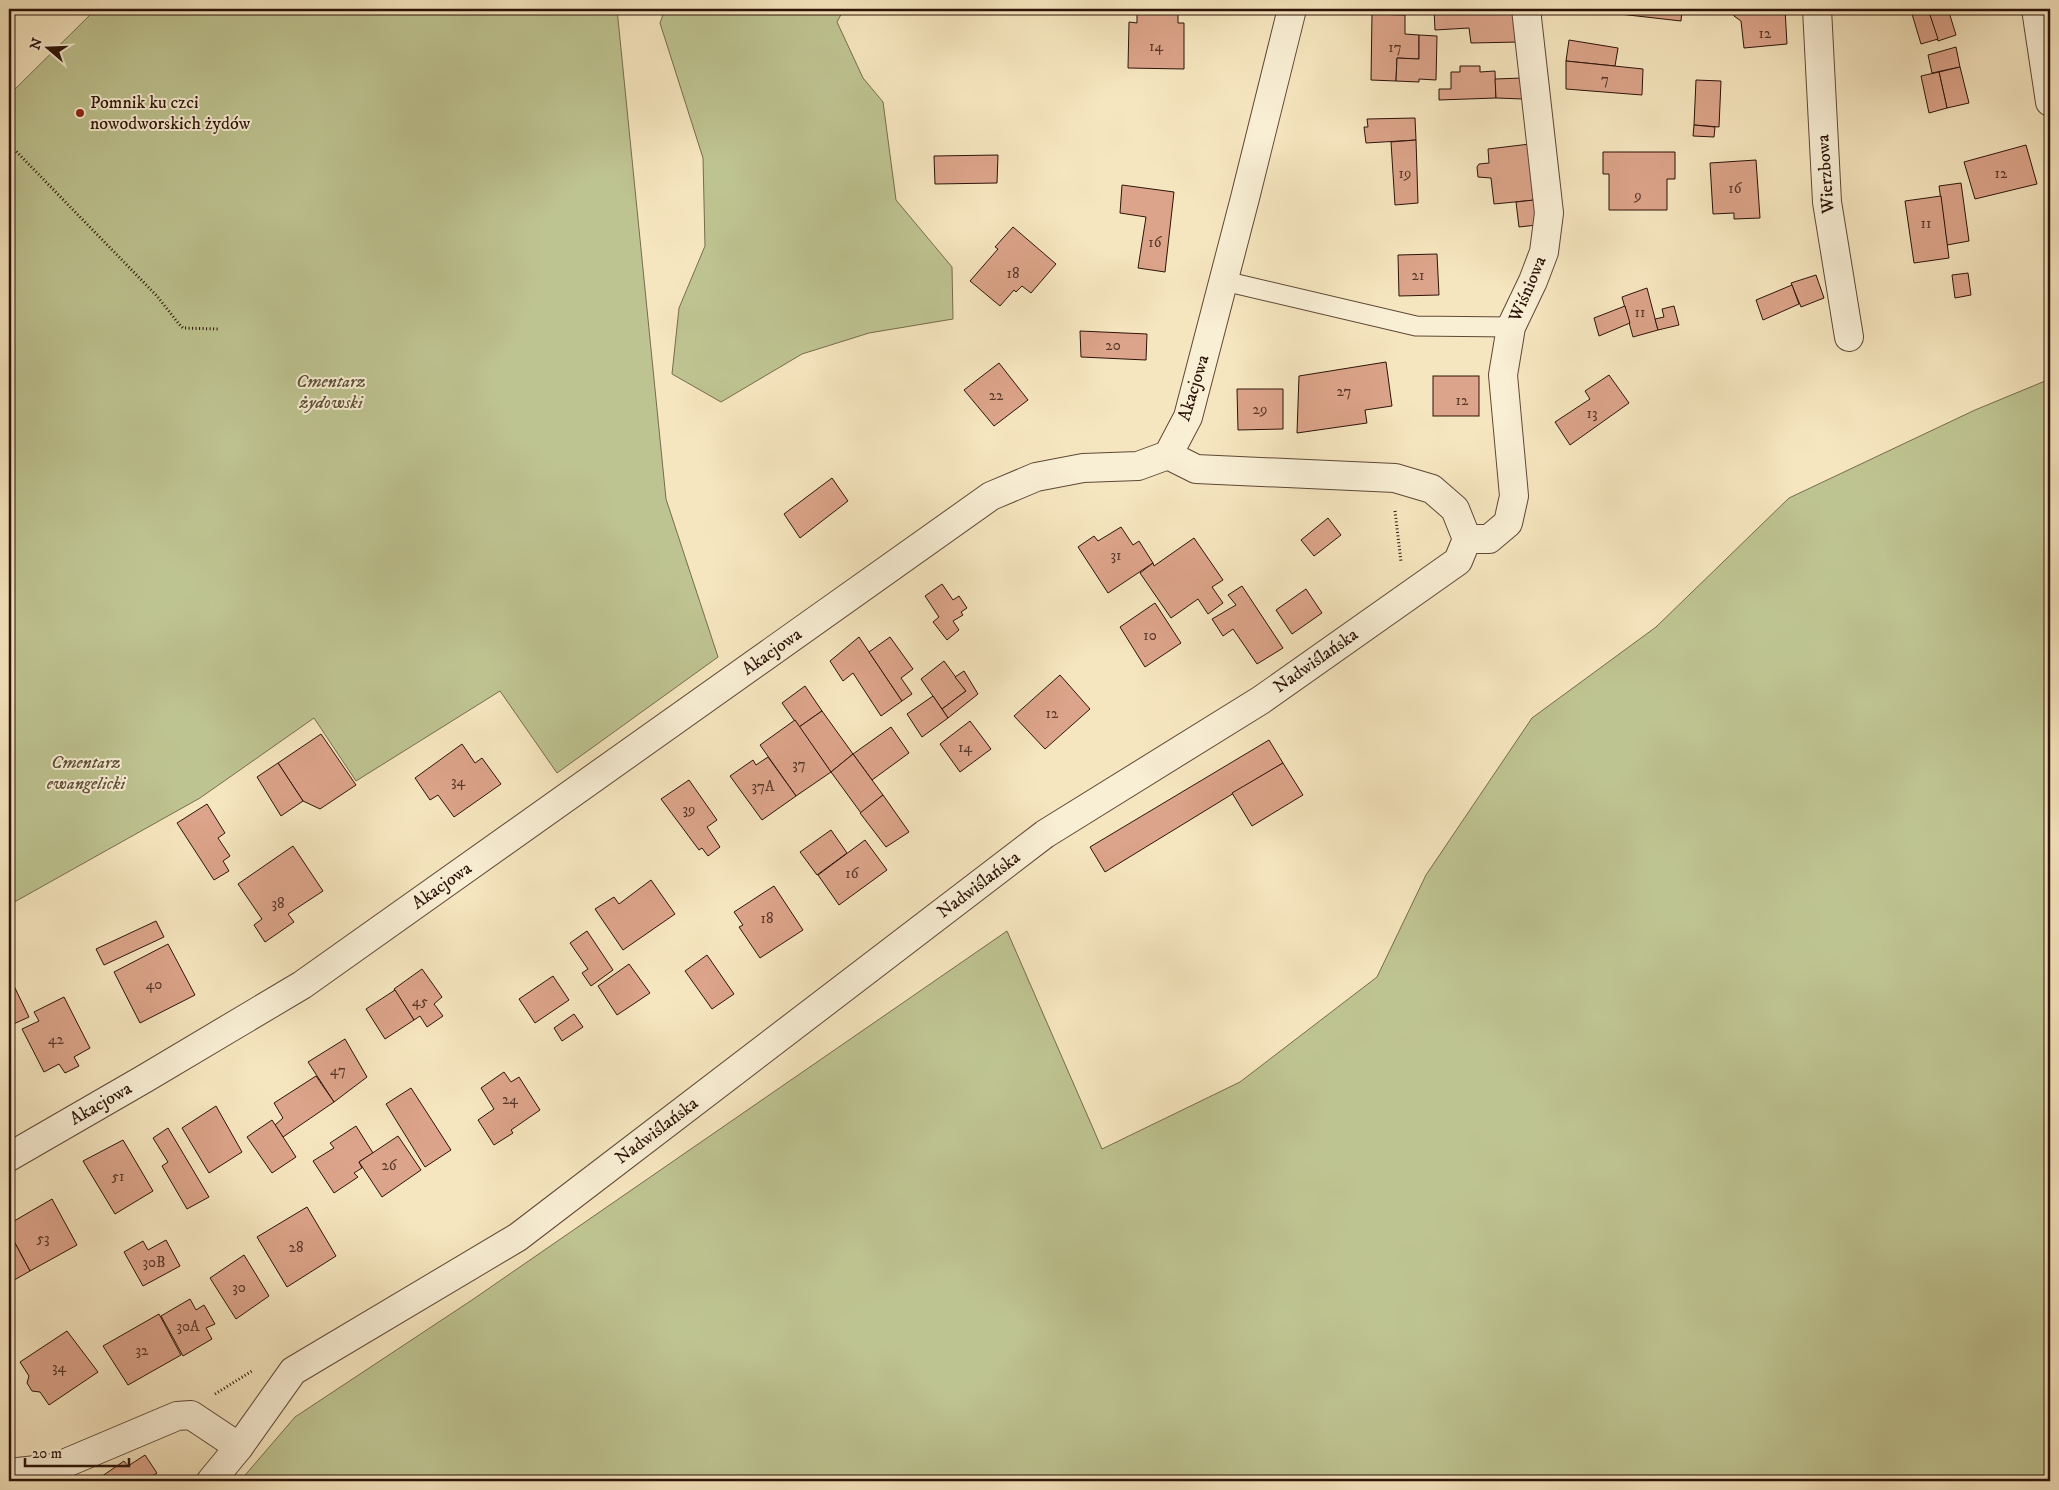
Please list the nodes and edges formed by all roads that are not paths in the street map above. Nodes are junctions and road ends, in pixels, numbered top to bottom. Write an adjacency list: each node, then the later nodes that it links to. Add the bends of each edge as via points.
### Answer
1 (1292, 9): 6 (street, Akacjowa)
2 (1526, 9): 7 (street, Wiśniowa, via 1549,213 1544,252)
3 (1816, 9): 8 (street, Wierzbowa, via 1827,202)
4 (2036, 9): 5 (street)
5 (2050, 102)
6 (1224, 281): 7 (lane, via 1416,326); 9 (street, Akacjowa, via 1188,417)
7 (1510, 327): 10 (street, Wiśniowa, via 1503,374 1514,496 1508,523 1489,539)
8 (1849, 337)
9 (1168, 455): 10 (street, via 1196,469 1390,478 1432,489 1455,509); 11 (street, Akacjowa, via 1138,466 1083,468 1036,477 991,496 302,985)
10 (1467, 539): 12 (street, Nadwiślańska, via 1458,561 1261,700 1045,834 518,1237 293,1371)
11 (9, 1157)
12 (239, 1447): 13 (street, via 191,1415 177,1416 54,1468); 14 (street, Nadwiślańska)
13 (9, 1473)
14 (211, 1481)

